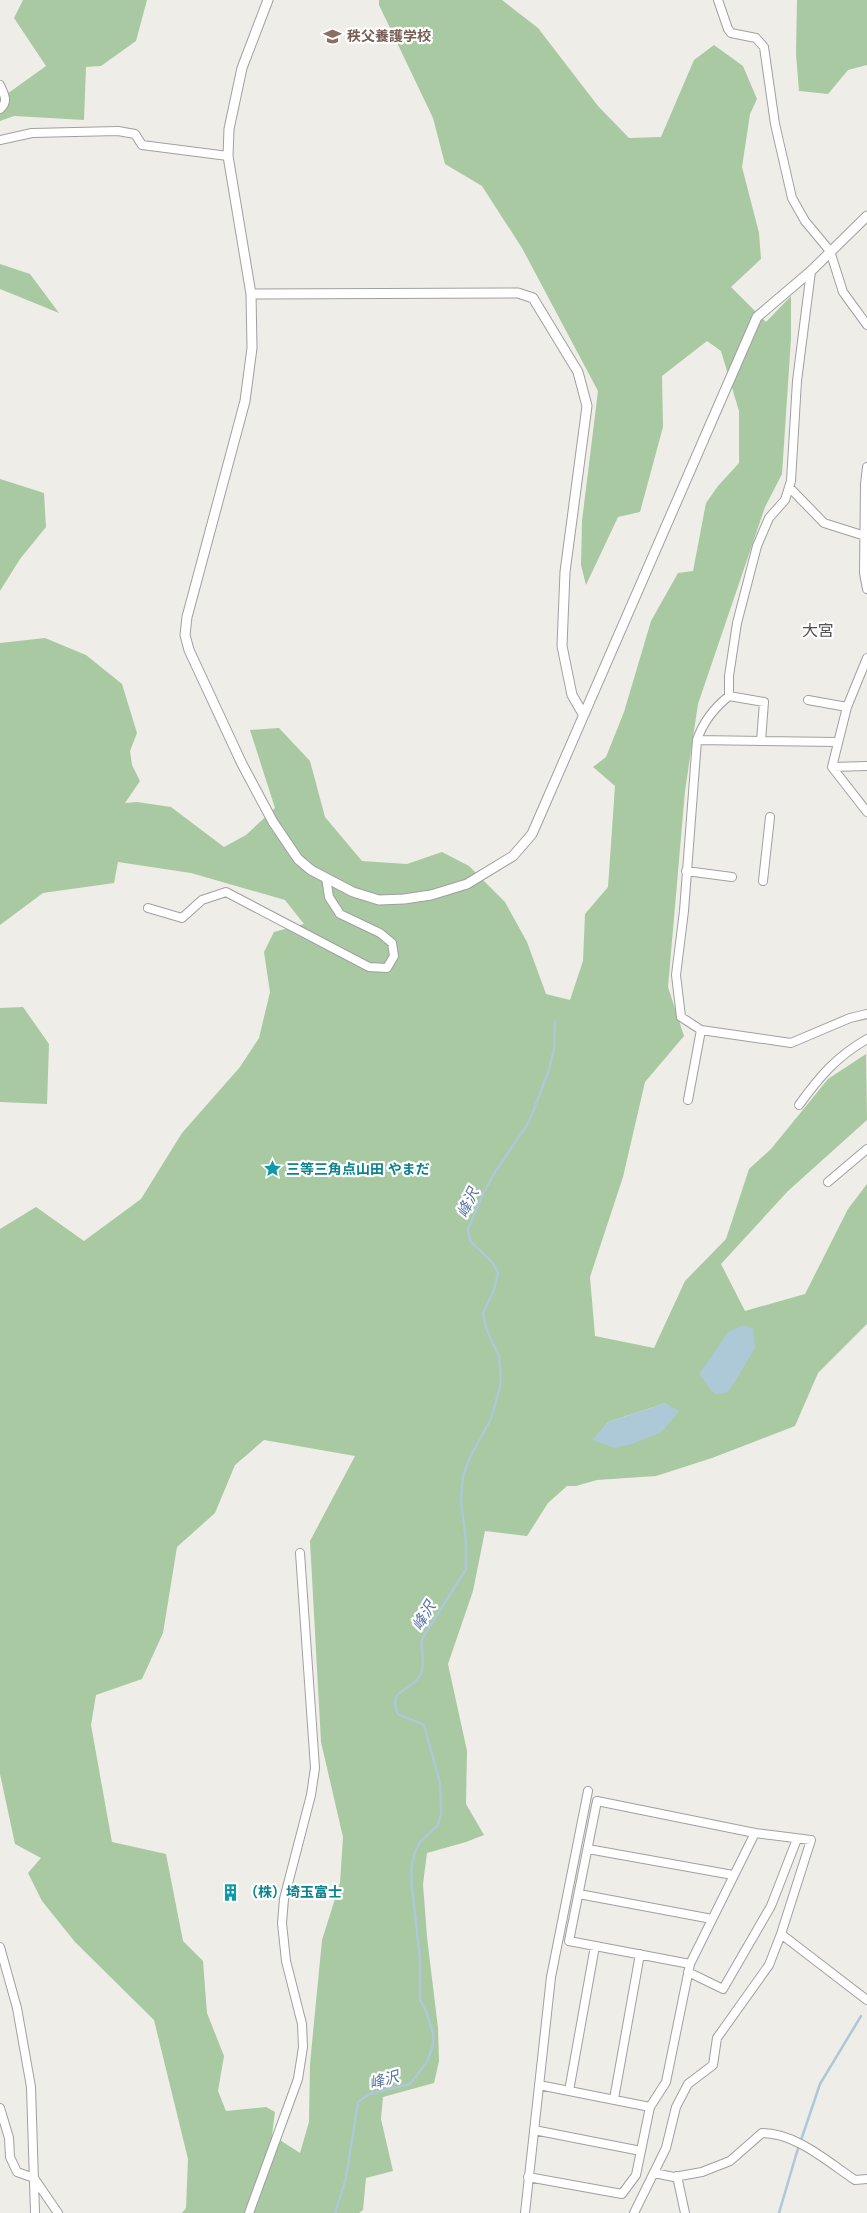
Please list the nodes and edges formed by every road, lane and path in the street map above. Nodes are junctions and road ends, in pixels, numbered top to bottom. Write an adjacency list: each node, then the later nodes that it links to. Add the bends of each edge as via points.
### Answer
1 (268, 0): 6 (street, via 242,68 229,129)
2 (718, 0): 8 (street, via 731,33 756,38 764,47 775,124 792,198 805,221)
3 (0, 85): 4 (street, via 6,98)
4 (0, 109)
5 (0, 140): 6 (street, via 32,133 118,131 135,134 142,145)
6 (228, 156): 10 (street)
7 (867, 216): 8 (street)
8 (830, 251): 9 (street); 11 (street, via 843,292)
9 (811, 271): 13 (street); 20 (street, via 757,317)
10 (251, 294): 20 (street, via 518,293 533,298 578,372 588,406 565,572 562,646 572,694); 30 (street, via 252,348 245,401 187,617 185,635 203,682 273,822 298,859)
11 (867, 325)
12 (867, 467): 14 (street)
13 (789, 487): 14 (street, via 824,523); 17 (street, via 785,500 769,518 757,546 737,623)
14 (865, 536): 15 (street)
15 (867, 588)
16 (867, 658): 19 (street)
17 (729, 696): 21 (street, via 701,728); 22 (street, via 764,702)
18 (808, 700): 19 (street)
19 (847, 707): 23 (street)
20 (583, 714): 30 (street, via 532,834 512,856 492,870 467,884 404,899 379,900 353,892)
21 (697, 740): 22 (street); 28 (street)
22 (760, 741): 23 (street)
23 (837, 742): 25 (street)
24 (867, 766): 25 (street)
25 (832, 767): 26 (street)
26 (867, 812)
27 (770, 817): 31 (street)
28 (686, 871): 29 (street); 34 (street, via 676,975 681,1016)
29 (732, 877)
30 (326, 878): 32 (street, via 329,897 340,914 380,933 392,943 394,956 386,968 369,967 226,892 202,900 182,918)
31 (763, 882)
32 (148, 908)
33 (867, 1014): 34 (street, via 790,1043)
34 (701, 1030): 36 (street)
35 (867, 1039): 37 (street, via 846,1051 824,1072)
36 (688, 1100)
37 (799, 1105)
38 (867, 1149): 39 (street)
39 (828, 1182)
40 (300, 1553): 68 (street, via 315,1768 284,1899 282,1923 286,1961 302,2024 302,2047 290,2106)
41 (588, 1791): 54 (street, via 551,1977)
42 (755, 1833): 43 (street); 44 (street, via 597,1802); 45 (street)
43 (797, 1839): 48 (street, via 811,1840); 52 (street, via 771,1906 723,1989)
44 (588, 1849): 45 (street); 46 (street)
45 (733, 1875): 47 (street)
46 (578, 1894): 47 (street); 49 (street, via 569,1941)
47 (712, 1919): 52 (street)
48 (781, 1934): 53 (street); 61 (street, via 769,1965 717,2038 713,2065 688,2084 676,2107 666,2148)
49 (595, 1946): 51 (street); 55 (street)
50 (0, 1947): 64 (street, via 17,2008 31,2088)
51 (640, 1954): 52 (street); 56 (street)
52 (689, 1968): 57 (street, via 666,2082)
53 (867, 2000)
54 (539, 2085): 55 (street); 59 (street)
55 (569, 2091): 56 (street)
56 (614, 2100): 57 (street)
57 (650, 2107): 60 (street)
58 (0, 2108): 64 (street, via 16,2172)
59 (534, 2130): 60 (street); 63 (street)
60 (641, 2151): 63 (street, via 636,2175 622,2194)
61 (654, 2173): 62 (street); 70 (street)
62 (678, 2176): 65 (street, via 702,2172 730,2161 762,2132 777,2133 812,2151 855,2180); 71 (street)
63 (528, 2177): 69 (street)
64 (34, 2178): 66 (street); 67 (street)
65 (867, 2178)
66 (35, 2213)
67 (58, 2213)
68 (248, 2213)
69 (524, 2213)
70 (634, 2213)
71 (685, 2213)

